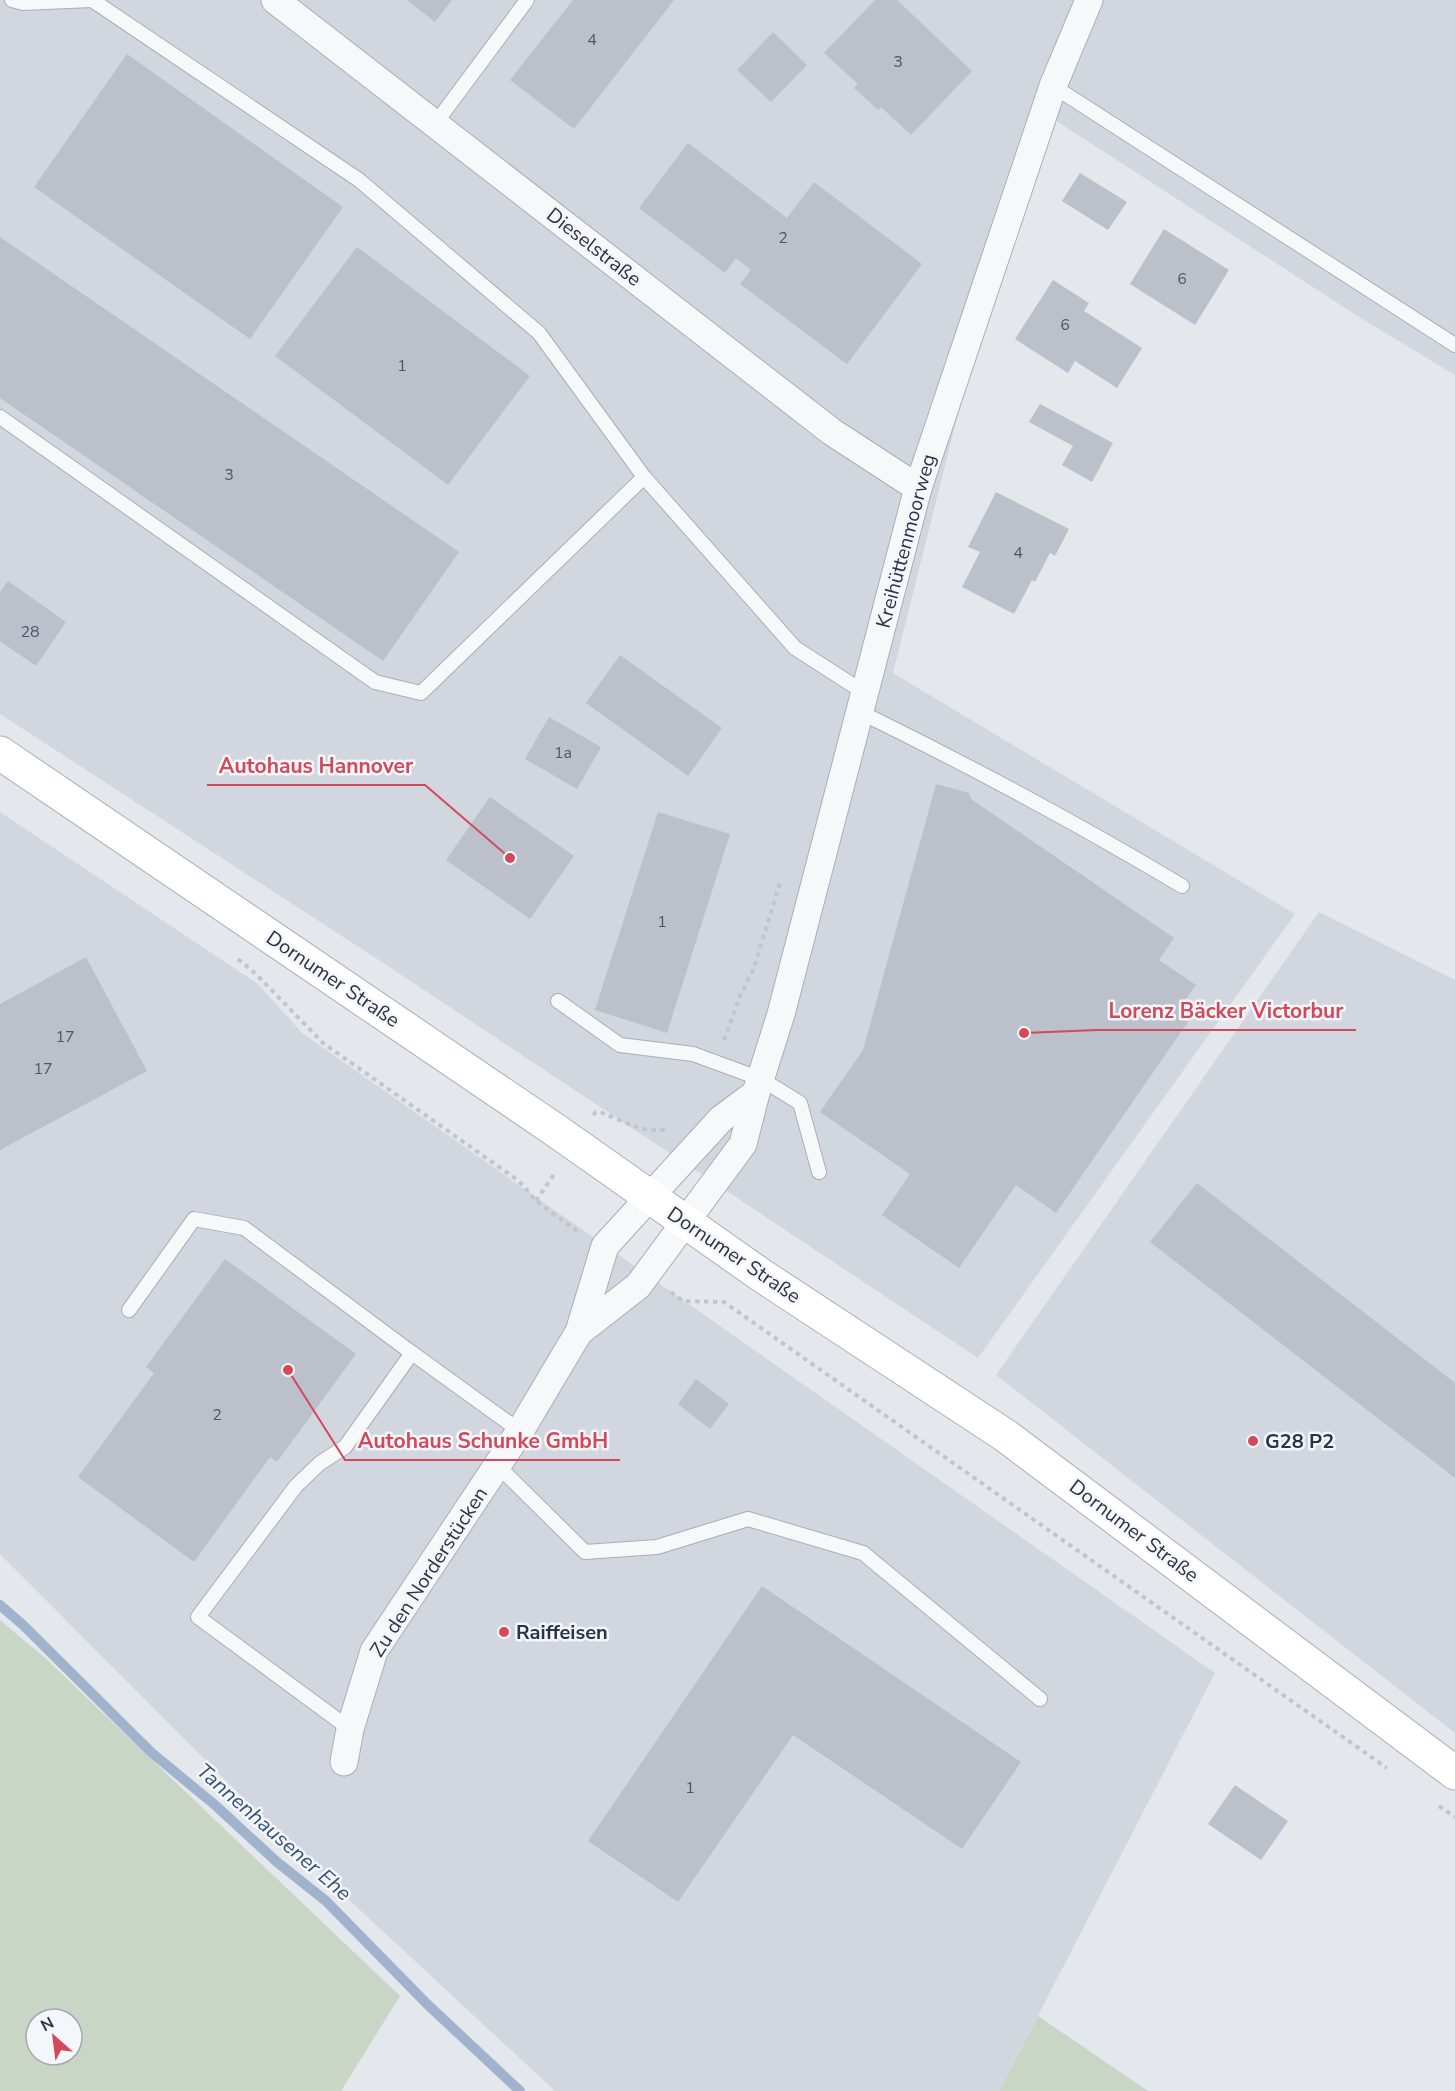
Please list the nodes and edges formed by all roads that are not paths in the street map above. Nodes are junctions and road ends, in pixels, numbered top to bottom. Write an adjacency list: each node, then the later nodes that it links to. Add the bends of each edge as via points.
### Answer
1 (12, 0): 2 (lane)
2 (92, 0): 10 (lane, via 359,180 539,333)
3 (275, 0): 7 (street, Dieselstraße)
4 (527, 0): 7 (lane)
5 (1089, 0): 6 (street, Kreihüttenmoorweg)
6 (1053, 86): 8 (lane); 11 (street, Kreihüttenmoorweg)
7 (435, 124): 11 (street, Dieselstraße, via 832,432)
8 (1455, 345)
9 (0, 417): 10 (lane, via 375,682 421,693)
10 (644, 477): 12 (lane, via 795,648)
11 (918, 488): 12 (street, Kreihüttenmoorweg)
12 (863, 702): 14 (lane); 16 (street, Kreihüttenmoorweg)
13 (0, 753): 18 (main road, Dornumer Straße)
14 (1182, 886)
15 (558, 1001): 16 (lane, via 620,1045 693,1054)
16 (759, 1086): 17 (lane, via 800,1103); 18 (street, via 721,1119); 19 (street, Kreihüttenmoorweg, via 743,1144)
17 (819, 1172)
18 (650, 1198): 19 (main road, Dornumer Straße); 21 (street, Zu den Norderstücken, via 604,1246)
19 (684, 1222): 21 (street, Zu den Norderstücken, via 638,1286); 28 (main road, Dornumer Straße, via 1006,1436)
20 (129, 1310): 22 (lane, via 194,1219 244,1228)
21 (579, 1332): 23 (street, Zu den Norderstücken)
22 (412, 1353): 23 (lane); 26 (lane, via 345,1447 320,1463 296,1486 198,1617)
23 (520, 1431): 24 (street, Zu den Norderstücken)
24 (498, 1466): 25 (lane, via 585,1552 657,1547 748,1519 863,1553); 26 (street, Zu den Norderstücken, via 374,1651)
25 (1040, 1699)
26 (350, 1729): 27 (street, Zu den Norderstücken)
27 (344, 1762)
28 (1455, 1773)

